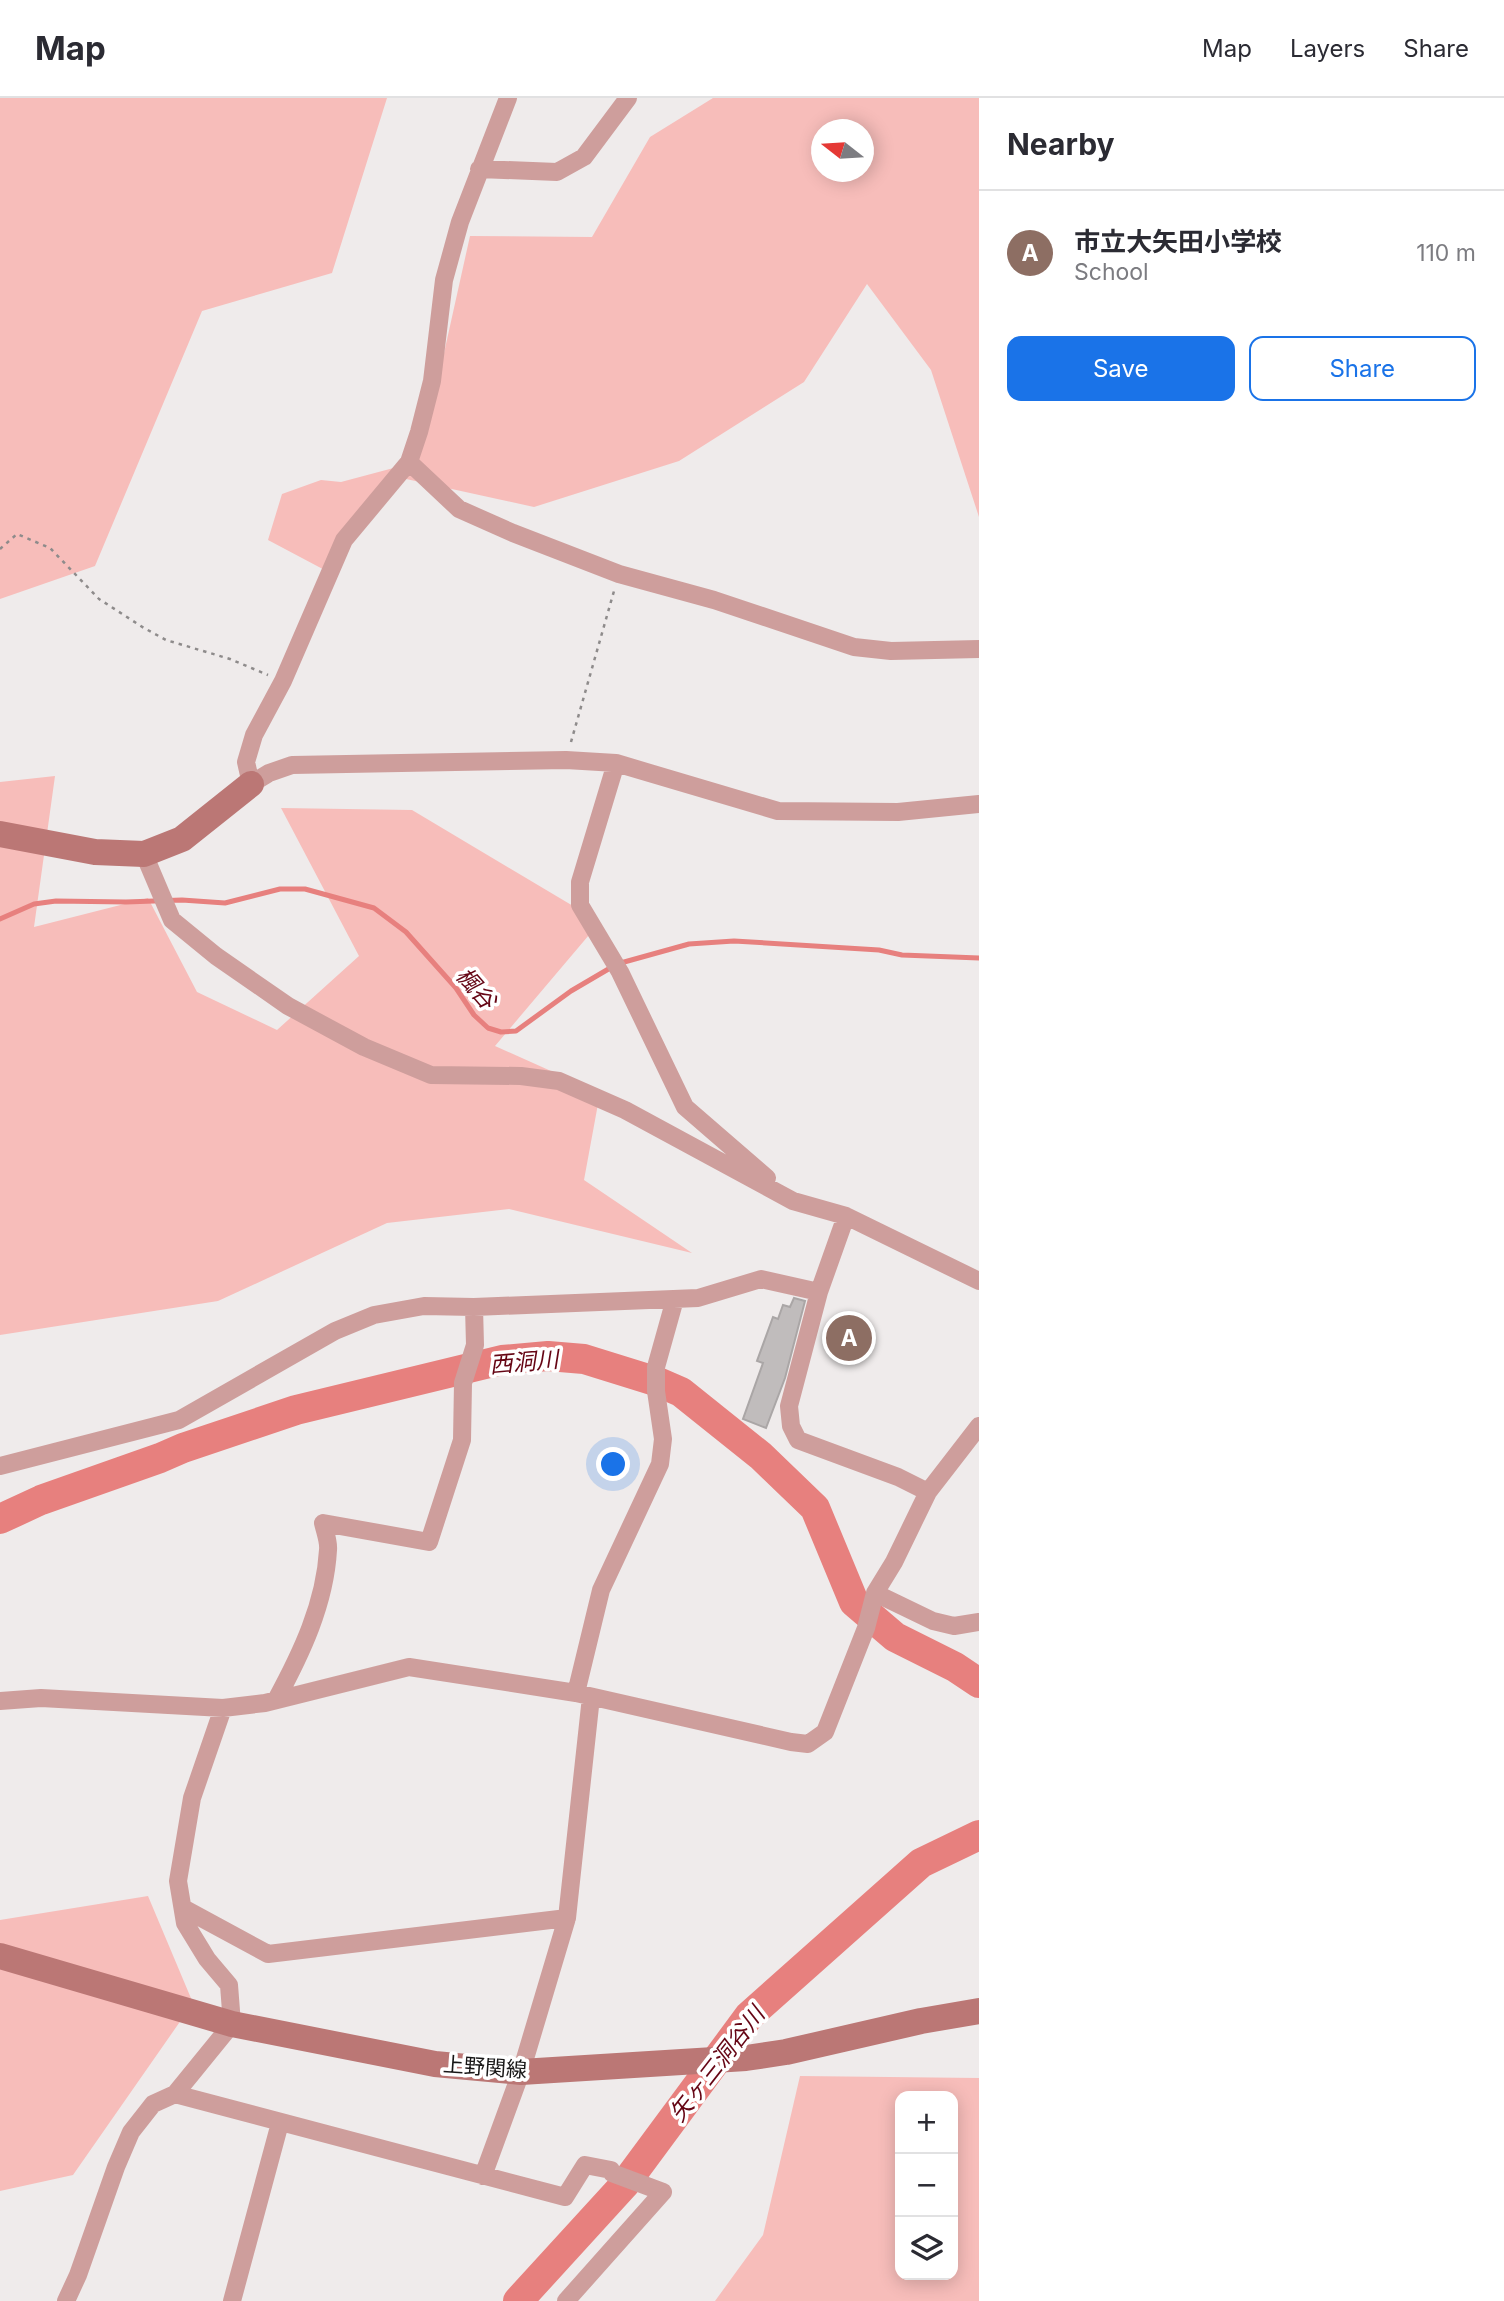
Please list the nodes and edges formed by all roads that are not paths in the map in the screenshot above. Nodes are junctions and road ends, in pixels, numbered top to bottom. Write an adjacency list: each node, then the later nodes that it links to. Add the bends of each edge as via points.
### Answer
1 (508, 98): 3 (street)
2 (628, 98): 3 (street, via 584,157 557,172)
3 (479, 169): 4 (street, via 444,280 432,381)
4 (409, 462): 5 (street, via 459,509 619,574 854,646 891,651); 7 (street, via 344,540 283,681 254,735 246,762)
5 (979, 649)
6 (616, 763): 7 (street, via 292,765); 8 (street, via 778,811 898,812); 11 (street, via 580,882 580,905 620,972 685,1107)
7 (251, 784): 10 (main road, via 182,839)
8 (979, 804)
9 (0, 834): 10 (main road, via 95,852)
10 (144, 854): 11 (street, via 172,920 288,1006 364,1047 431,1074 559,1081 625,1110)
11 (793, 1201): 12 (street)
12 (846, 1216): 13 (street); 14 (street)
13 (979, 1281)
14 (819, 1292): 15 (street, via 761,1279 698,1298); 19 (street, via 789,1406 798,1440 898,1476)
15 (675, 1299): 16 (street); 22 (street, via 656,1367 663,1439 660,1464 601,1590)
16 (474, 1307): 18 (street, via 424,1306 374,1315 335,1331 179,1420); 23 (street, via 475,1345 463,1383 462,1440 429,1542 323,1523 329,1548 323,1587 305,1646)
17 (979, 1426): 19 (street)
18 (0, 1466)
19 (928, 1492): 20 (street)
20 (875, 1594): 21 (street, via 933,1621 954,1626); 22 (street, via 825,1732 808,1744)
21 (979, 1622)
22 (583, 1695): 23 (street, via 409,1667); 27 (street)
23 (276, 1700): 25 (street)
24 (0, 1701): 25 (street, via 41,1698)
25 (223, 1708): 26 (street, via 192,1798 184,1837 178,1881)
26 (183, 1908): 27 (street, via 268,1954); 30 (street, via 185,1923 229,1985)
27 (567, 1918): 31 (street)
28 (0, 1956): 30 (main road, 上野関線)
29 (979, 2011): 31 (main road, 上野関線, via 746,2058)
30 (232, 2024): 31 (main road, 上野関線, via 435,2064); 32 (street)
31 (520, 2072): 34 (street)
32 (175, 2094): 33 (street); 35 (street, via 153,2104 131,2132)
33 (280, 2123): 34 (street); 36 (street)
34 (483, 2176): 37 (street, via 565,2197 585,2165 611,2170 663,2192)
35 (66, 2301)
36 (232, 2301)
37 (566, 2301)

